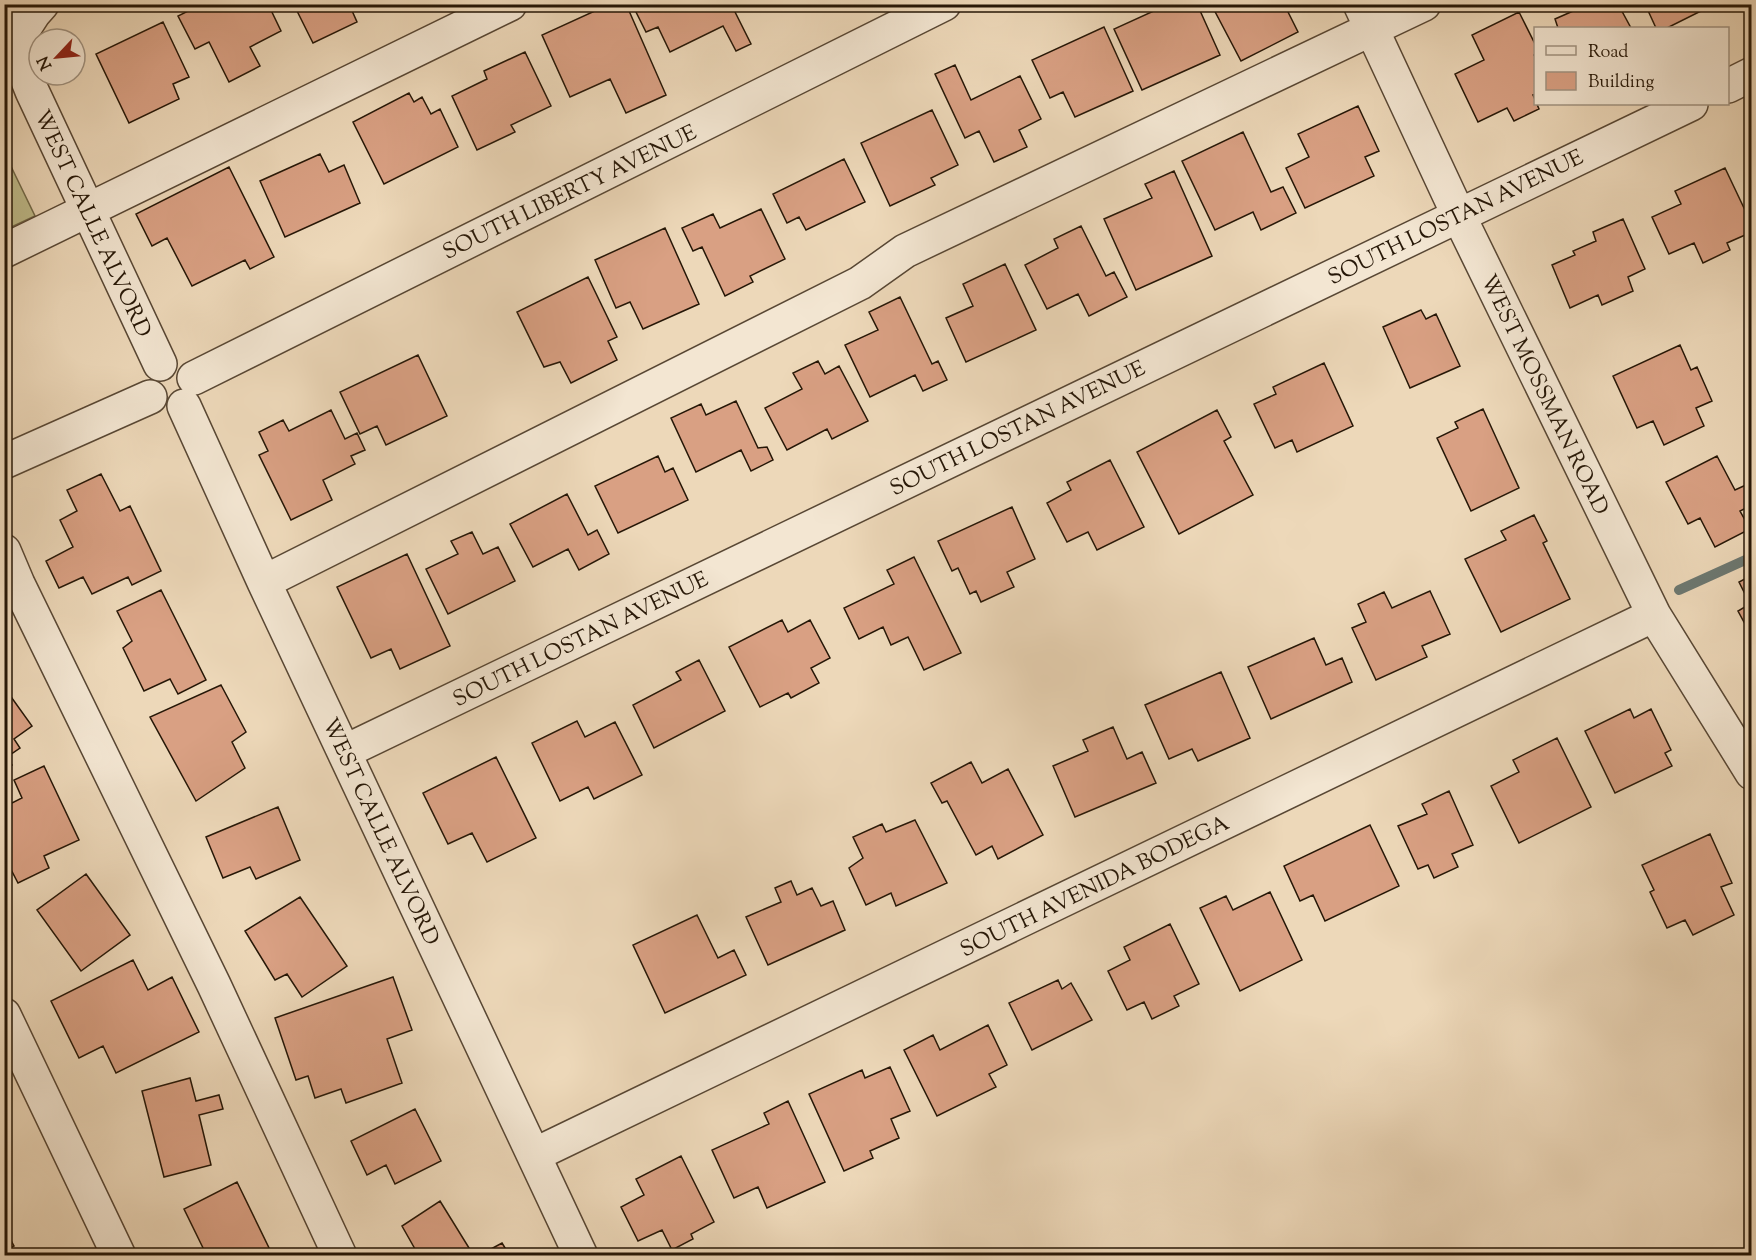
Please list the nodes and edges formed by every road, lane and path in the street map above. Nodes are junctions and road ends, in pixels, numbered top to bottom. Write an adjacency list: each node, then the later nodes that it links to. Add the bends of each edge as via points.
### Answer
1 (42, 4): 6 (street)
2 (510, 4): 10 (street)
3 (1424, 4): 5 (street)
4 (928, 8): 14 (street, SOUTH LIBERTY AVENUE)
5 (1366, 17): 11 (street, WEST MOSSMAN ROAD); 18 (street, via 905,251 860,283)
6 (14, 26): 10 (street, WEST CALLE ALVORD, via 21,65)
7 (1752, 74): 8 (street)
8 (1729, 86)
9 (1689, 105): 11 (street, SOUTH LOSTAN AVENUE)
10 (89, 210): 12 (street); 13 (street, WEST CALLE ALVORD)
11 (1458, 214): 19 (street, WEST MOSSMAN ROAD); 20 (street, SOUTH LOSTAN AVENUE)
12 (4, 251)
13 (160, 364): 14 (street, via 184,365); 15 (street, via 147,382)
14 (189, 392): 15 (street, via 176,409 154,403); 18 (street, WEST CALLE ALVORD)
15 (150, 397): 16 (street)
16 (4, 462)
17 (4, 551): 25 (street)
18 (264, 582): 20 (street, WEST CALLE ALVORD)
19 (1654, 615): 21 (street, WEST MOSSMAN ROAD); 23 (street, SOUTH AVENIDA BODEGA)
20 (344, 752): 23 (street, WEST CALLE ALVORD)
21 (1752, 773)
22 (4, 1015): 24 (street)
23 (534, 1155): 26 (street, WEST CALLE ALVORD)
24 (119, 1256)
25 (340, 1256)
26 (581, 1256)

